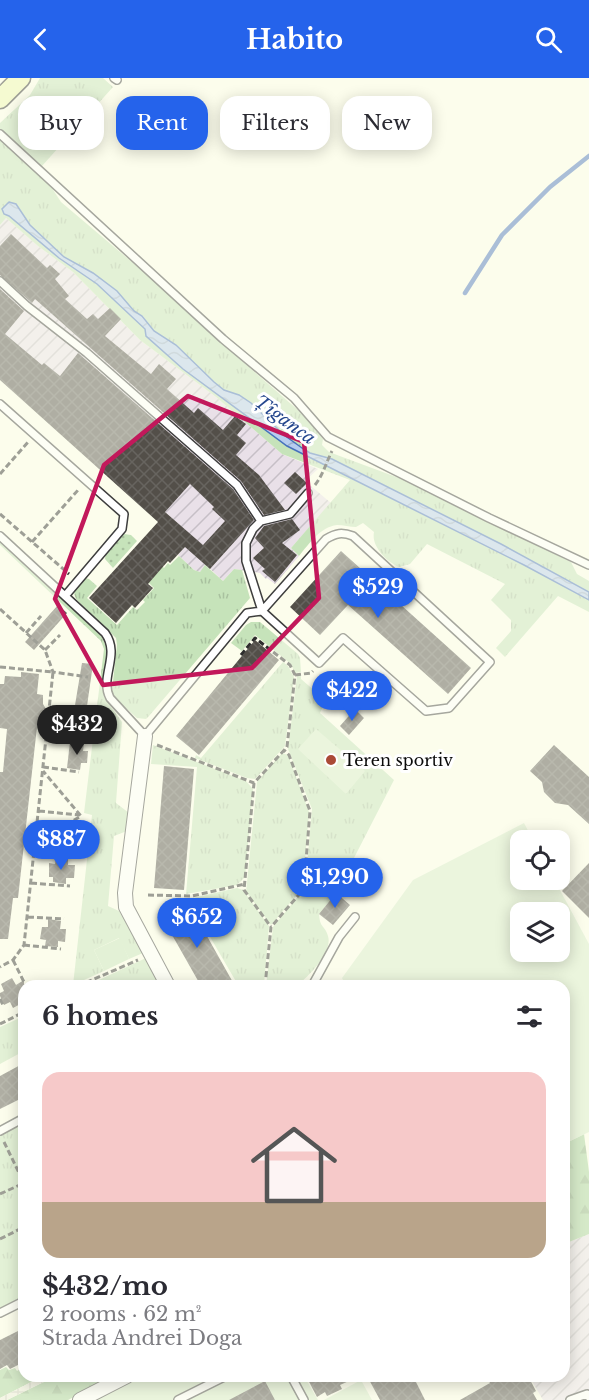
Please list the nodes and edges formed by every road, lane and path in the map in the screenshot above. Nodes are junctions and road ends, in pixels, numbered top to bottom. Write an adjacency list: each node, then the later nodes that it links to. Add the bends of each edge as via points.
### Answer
1 (21, 78): 2 (main road)
2 (0, 99)
3 (0, 134): 15 (lane, via 223,339 294,398 328,437)
4 (0, 282): 12 (lane, via 237,485)
5 (0, 404): 6 (lane)
6 (34, 435): 8 (path); 9 (lane)
7 (331, 453): 10 (path, via 322,477)
8 (0, 474)
9 (86, 481): 14 (path); 16 (lane, via 124,514 124,522)
10 (308, 493): 12 (lane, via 290,514)
11 (0, 514): 14 (path)
12 (261, 521): 19 (lane, via 249,536 245,550)
13 (0, 536): 17 (lane)
14 (32, 542): 16 (path)
15 (589, 565)
16 (77, 581): 17 (lane)
17 (65, 596): 31 (lane, via 111,641 106,691)
18 (0, 609): 21 (path)
19 (262, 611): 25 (lane); 25 (lane, via 326,539 344,533 353,536 490,662 449,708 426,711 343,638); 31 (lane, via 247,613)
20 (41, 616): 21 (path)
21 (26, 633): 23 (path)
22 (60, 634): 23 (path)
23 (45, 650): 27 (path)
24 (242, 655): 28 (path, via 255,638 290,665)
25 (319, 663): 28 (path, via 311,673)
26 (0, 667): 27 (path)
27 (53, 672): 29 (path); 30 (path)
28 (295, 675): 33 (path)
29 (88, 677)
30 (46, 738): 32 (path); 34 (path)
31 (145, 738): 36 (path); 52 (street, via 124,893 130,919)
32 (82, 742)
33 (284, 750): 36 (path); 49 (path, via 310,813 303,889)
34 (43, 769): 35 (path); 37 (path); 38 (path)
35 (79, 772)
36 (254, 783): 43 (path)
37 (39, 811): 38 (path); 39 (path)
38 (81, 816): 39 (path)
39 (35, 843): 40 (path)
40 (34, 854): 41 (path); 42 (path)
41 (74, 857)
42 (31, 883): 44 (path); 46 (path)
43 (245, 884): 45 (path, via 192,896); 49 (path, via 245,892)
44 (70, 886)
45 (148, 895)
46 (28, 916): 48 (path); 50 (path)
47 (355, 917): 59 (lane)
48 (64, 919)
49 (271, 927): 58 (path)
50 (24, 945): 51 (path); 53 (path)
51 (61, 949)
52 (150, 954): 56 (path); 57 (street)
53 (13, 960): 54 (path); 55 (path)
54 (0, 967)
55 (23, 980)
56 (92, 980)
57 (165, 980)
58 (266, 980)
59 (315, 980)
60 (0, 999): 61 (path)
61 (4, 1007)
62 (18, 1015): 63 (path)
63 (0, 1024)
64 (18, 1122): 65 (lane)
65 (0, 1132): 66 (path)
66 (18, 1170)
67 (18, 1186): 68 (path)
68 (0, 1194)
69 (18, 1230): 70 (path)
70 (0, 1239)
71 (18, 1304): 72 (lane)
72 (0, 1313)
73 (115, 1382): 77 (street)
74 (214, 1382): 78 (lane)
75 (294, 1382): 79 (lane)
76 (589, 1397): 80 (lane, via 587,1394)
77 (80, 1400)
78 (178, 1400)
79 (304, 1400)
80 (570, 1400)

